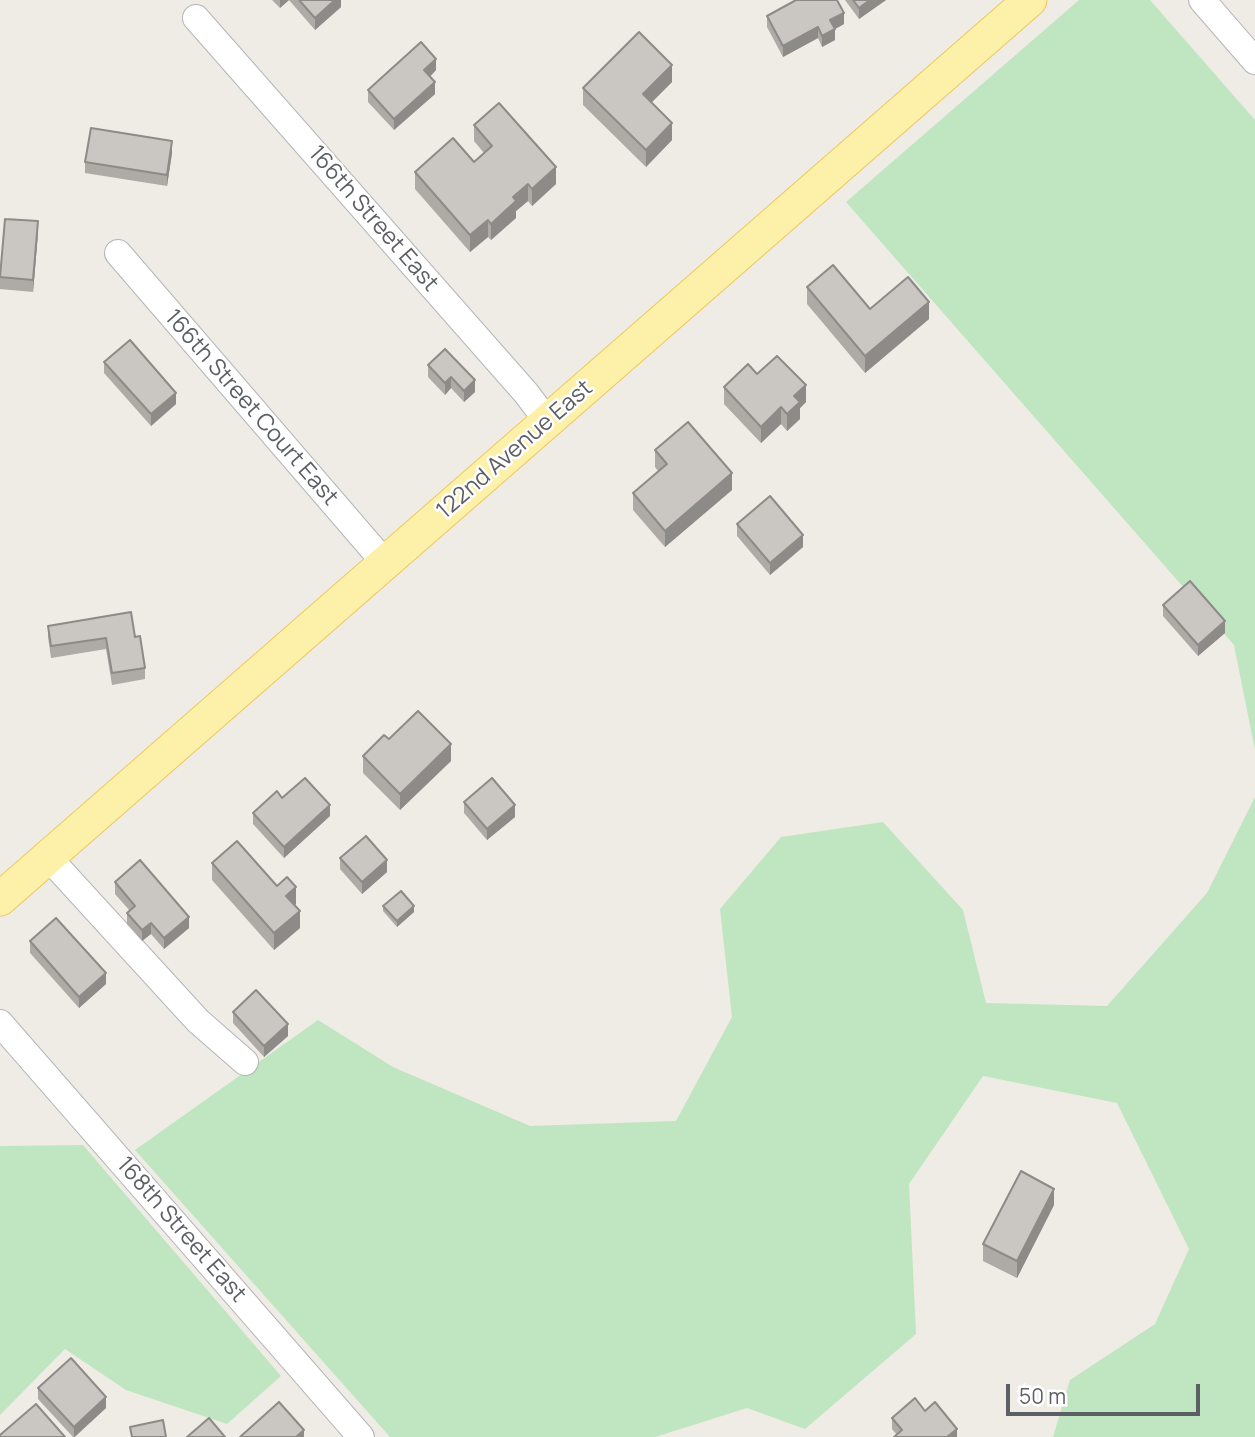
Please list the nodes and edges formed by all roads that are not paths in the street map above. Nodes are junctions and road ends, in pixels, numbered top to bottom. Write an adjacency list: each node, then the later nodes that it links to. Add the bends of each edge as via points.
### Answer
1 (1030, 0): 6 (main road, 122nd Avenue East)
2 (1202, 0): 4 (street)
3 (196, 18): 6 (street, 166th Street East)
4 (1255, 61)
5 (118, 253): 7 (street, 166th Street Court East)
6 (548, 422): 7 (main road, 122nd Avenue East)
7 (385, 563): 8 (main road, 122nd Avenue East)
8 (48, 857): 9 (main road, 122nd Avenue East); 11 (street, via 198,1021)
9 (0, 899)
10 (0, 1023): 12 (street, 168th Street East)
11 (245, 1062)
12 (362, 1437)

